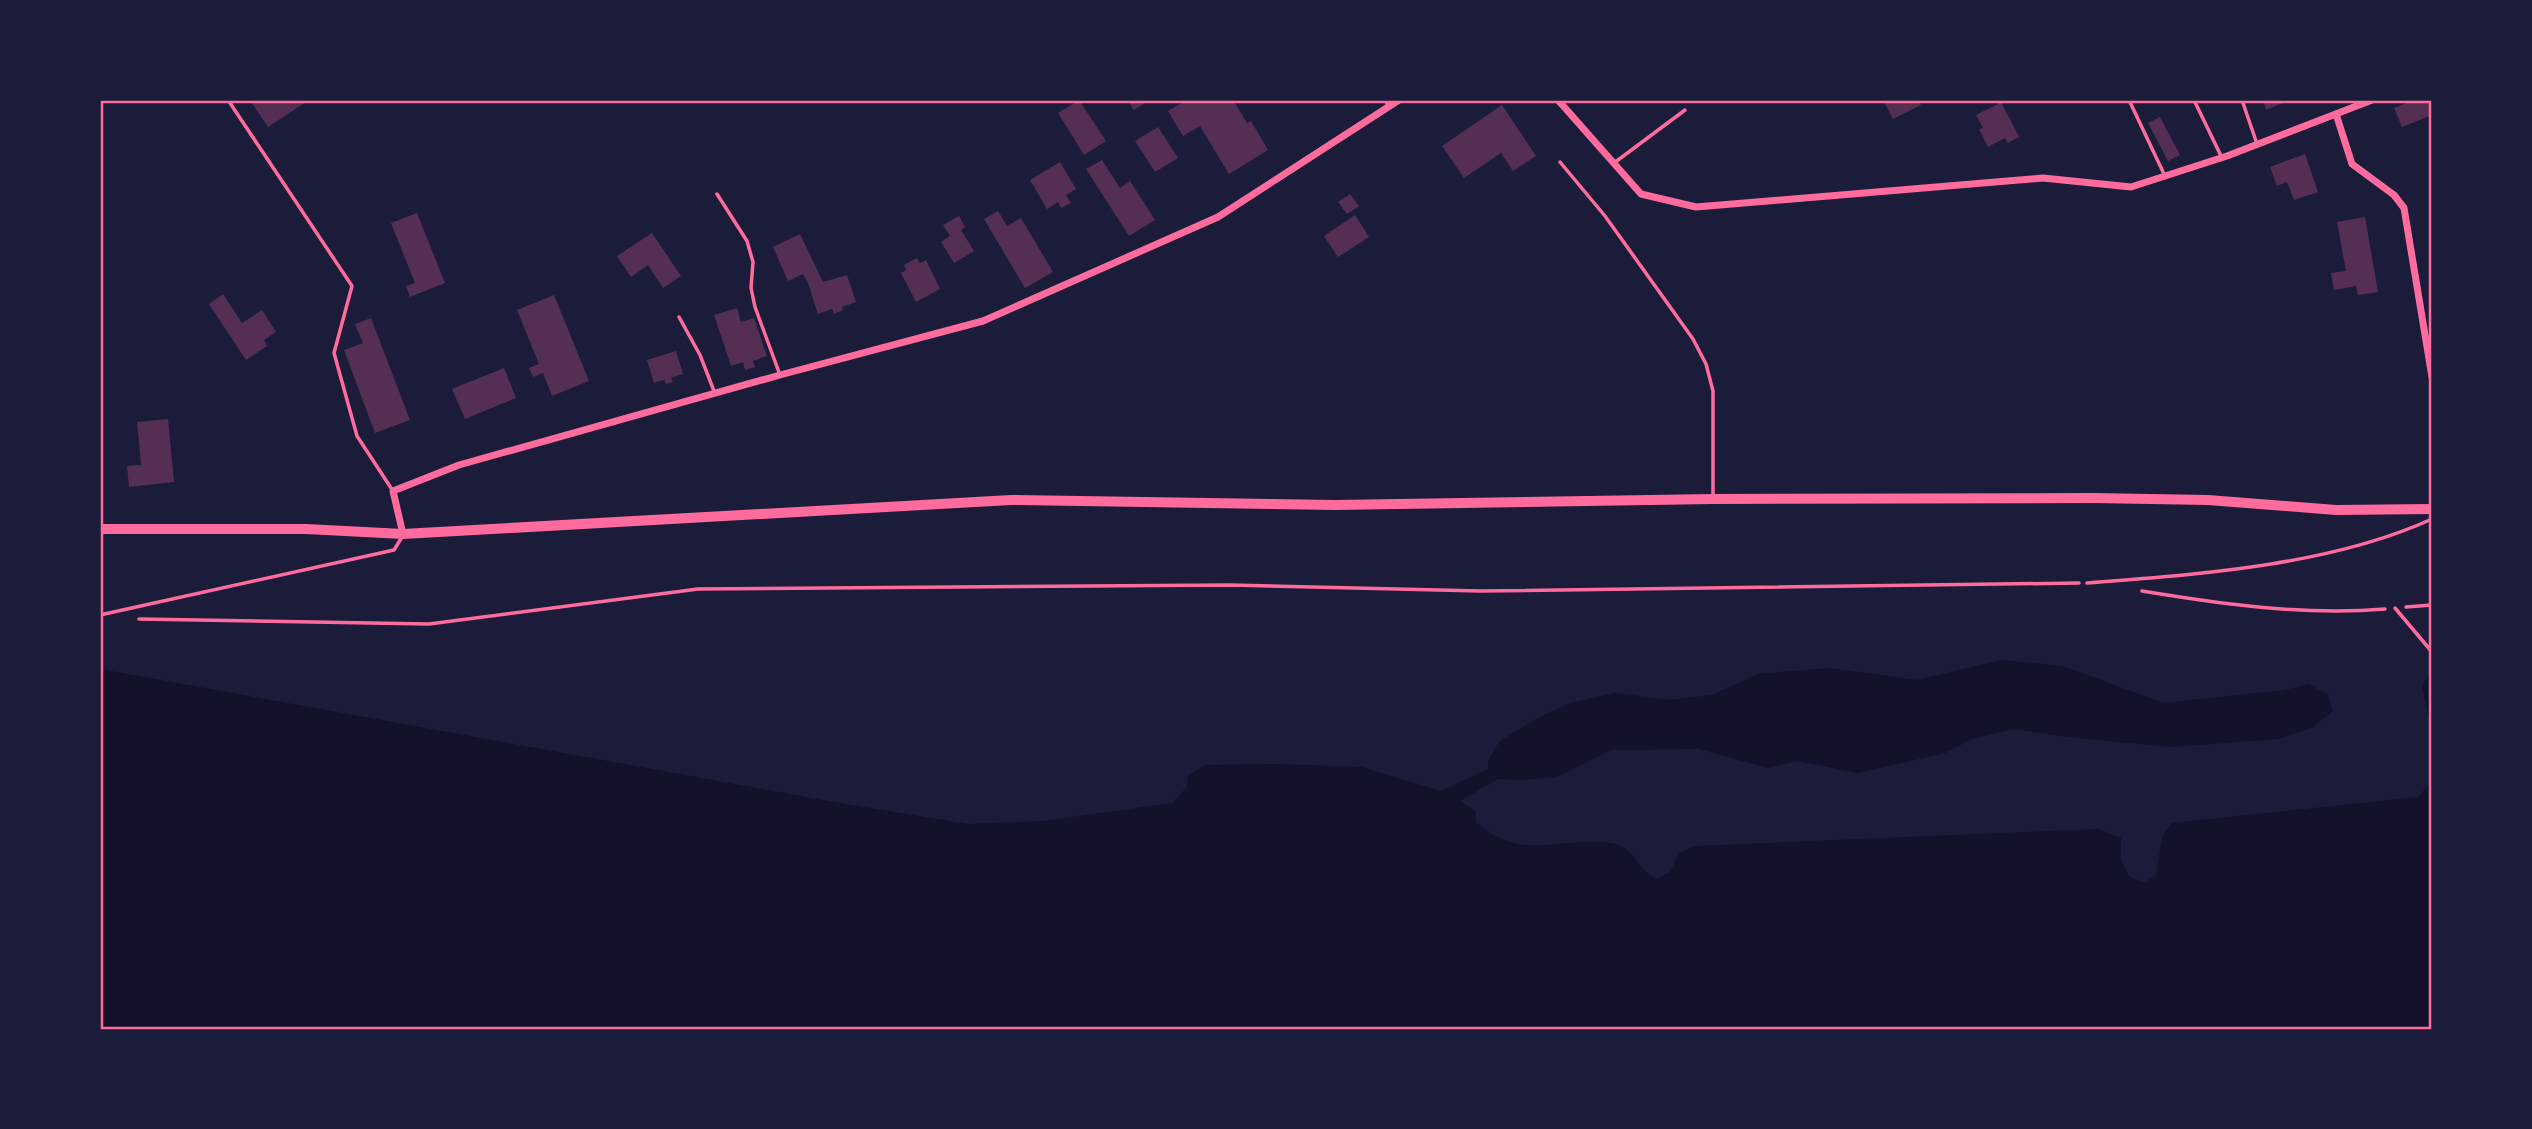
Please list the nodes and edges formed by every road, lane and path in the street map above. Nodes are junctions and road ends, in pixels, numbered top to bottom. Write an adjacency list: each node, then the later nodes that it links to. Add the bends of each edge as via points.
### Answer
1 (228, 100): 21 (lane, via 352,286 334,353 357,436)
2 (1399, 100): 8 (street)
3 (1558, 100): 14 (street)
4 (2129, 100): 15 (lane)
5 (2194, 100): 12 (lane)
6 (2242, 100): 11 (lane)
7 (2372, 100): 10 (street)
8 (1387, 103): 18 (street, via 1218,217 983,321)
9 (1685, 110): 14 (lane)
10 (2336, 114): 11 (street); 19 (street, via 2352,164 2404,208)
11 (2257, 144): 12 (street)
12 (2222, 158): 15 (street)
13 (1560, 162): 22 (lane, via 1605,216 1706,364 1713,390)
14 (1614, 163): 15 (street, via 1641,194 1696,207 2043,178 2131,187)
15 (2165, 176)
16 (717, 194): 18 (lane, via 747,241 755,307)
17 (679, 317): 20 (lane)
18 (779, 375): 20 (street)
19 (2432, 377)
20 (715, 393): 21 (street, via 459,465)
21 (393, 492): 26 (street)
22 (1713, 499): 23 (street, via 2132,498 2336,510); 26 (street, via 1335,505 1011,500)
23 (2432, 509)
24 (2432, 519): 27 (lane, via 2346,549 2179,575)
25 (100, 529): 26 (street)
26 (403, 534): 31 (lane, via 394,550)
27 (2087, 583): 32 (path, via 1480,591 1230,585 698,589 429,624)
28 (2137, 590): 30 (path, via 2259,607)
29 (2432, 605): 30 (path)
30 (2395, 608): 33 (lane)
31 (100, 615)
32 (136, 619)
33 (2432, 652)

